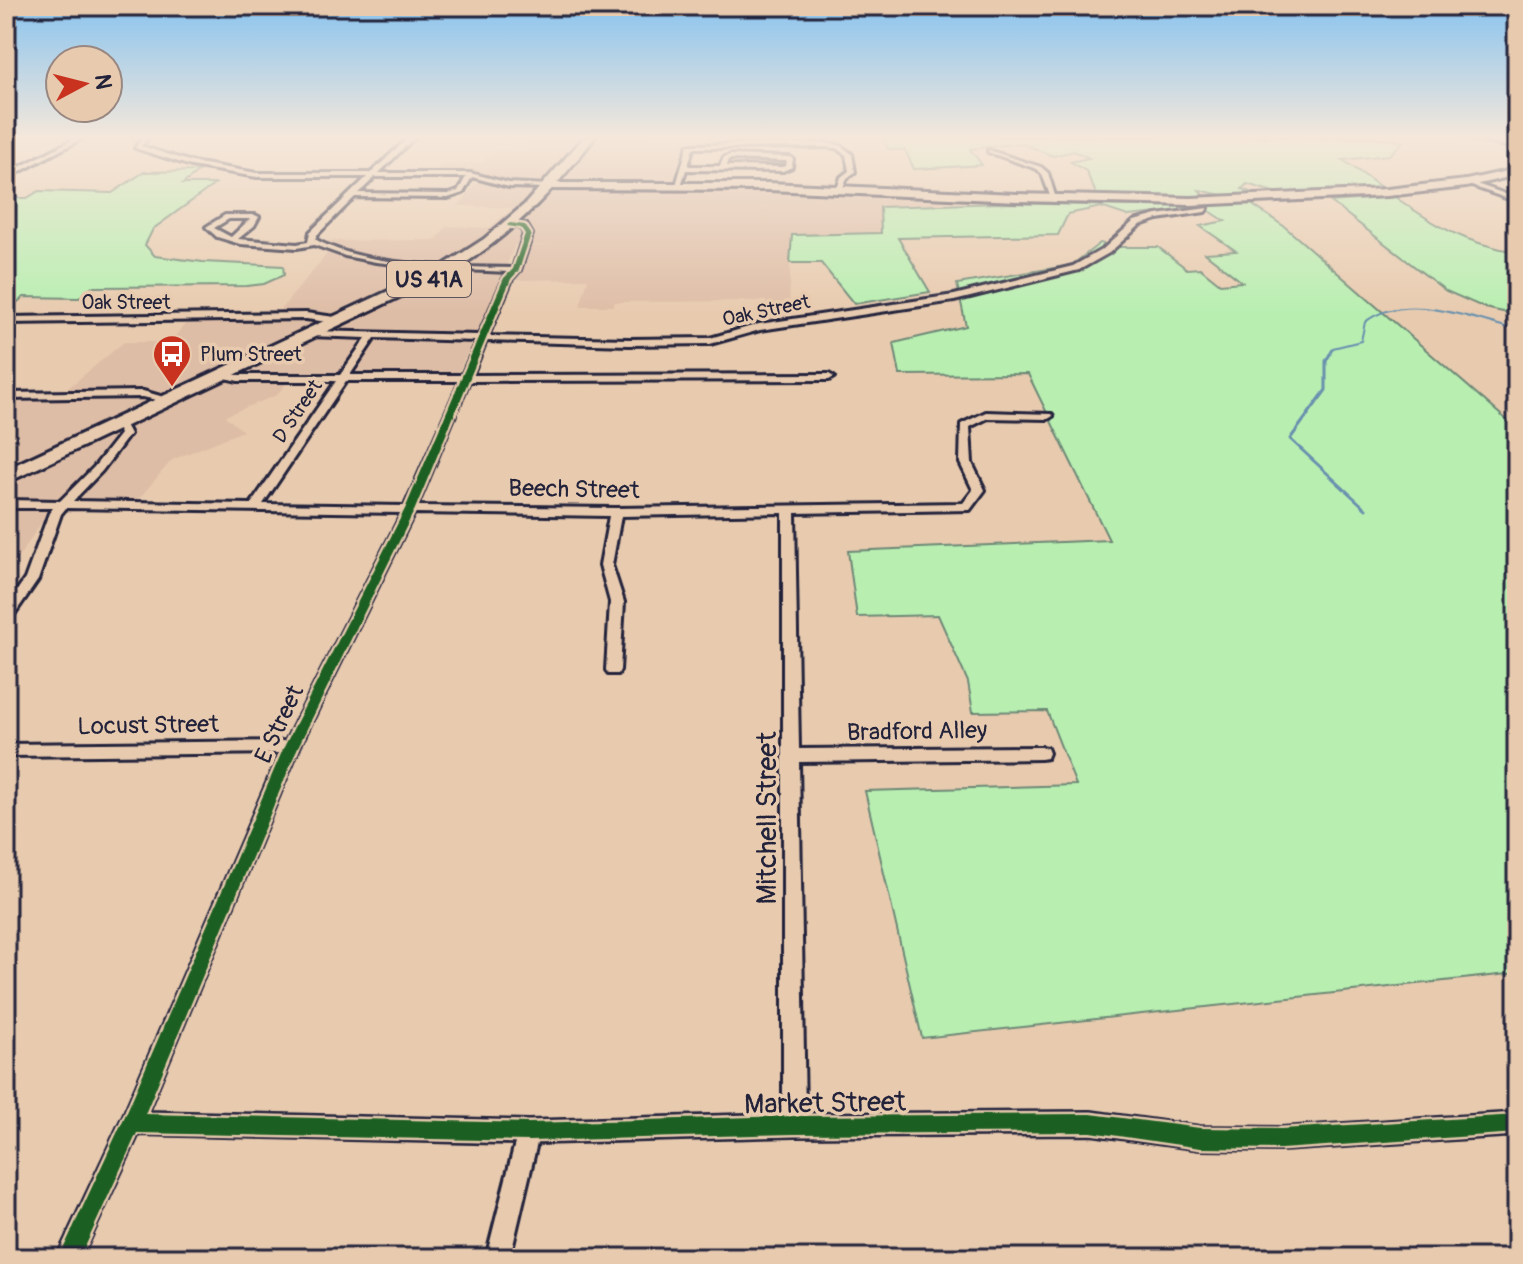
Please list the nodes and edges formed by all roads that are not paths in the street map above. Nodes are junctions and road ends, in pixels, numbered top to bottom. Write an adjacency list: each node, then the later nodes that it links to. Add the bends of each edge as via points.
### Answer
1 (352, 196): 10 (street, via 311,236)
2 (538, 196): 8 (highway, US 41A)
3 (965, 196): 6 (main road)
4 (1053, 196): 6 (street)
5 (1334, 196): 6 (main road)
6 (1055, 201)
7 (1205, 210): 17 (street, Oak Street, via 1137,223 1106,251 1076,268 954,298 759,327 710,341)
8 (510, 225): 11 (highway, US 41A); 12 (street, E Street, via 523,226 528,234)
9 (232, 240): 9 (street, via 251,224 255,217 228,217 210,227); 10 (street)
10 (313, 243): 11 (street, via 328,250)
11 (447, 269): 12 (street); 14 (highway, US 41A)
12 (516, 270): 17 (street, E Street)
13 (6, 320): 14 (street, Oak Street, via 306,316)
14 (342, 321): 15 (highway, US 41A)
15 (313, 334): 16 (street, Oak Street); 18 (highway, US 41A)
16 (371, 337): 17 (street, Oak Street); 20 (street, D Street)
17 (484, 337): 21 (street, E Street)
18 (224, 375): 20 (street); 23 (highway, US 41A)
19 (829, 377): 21 (street)
20 (341, 378): 21 (street); 29 (street, D Street)
21 (467, 378): 30 (street, E Street)
22 (6, 396): 23 (street, via 143,394)
23 (169, 400): 25 (highway, US 41A)
24 (1048, 416): 31 (street, Beech Street, via 986,415 965,426 966,463 979,490 966,507)
25 (119, 423): 26 (highway, US 41A); 28 (street, via 125,434)
26 (6, 477)
27 (6, 504): 28 (street, Beech Street)
28 (66, 504): 29 (street, Beech Street); 33 (street, via 55,513 31,580)
29 (255, 507): 30 (street, Beech Street)
30 (410, 509): 32 (street, Beech Street); 35 (street, E Street)
31 (789, 511): 32 (street, Beech Street); 38 (street, Mitchell Street)
32 (616, 512): 34 (street, via 606,565 617,602)
33 (6, 616)
34 (613, 670)
35 (291, 747): 36 (street, Locust Street); 39 (street, E Street)
36 (6, 750)
37 (1041, 753): 38 (street, Bradford Alley)
38 (792, 756): 41 (street, Mitchell Street)
39 (132, 1123): 42 (street, Market Street); 43 (street, E Street)
40 (1517, 1124): 41 (street, Market Street, via 1281,1139 1200,1138 1091,1123)
41 (794, 1125): 42 (street, Market Street)
42 (529, 1132): 44 (street)
43 (69, 1258)
44 (498, 1258)

